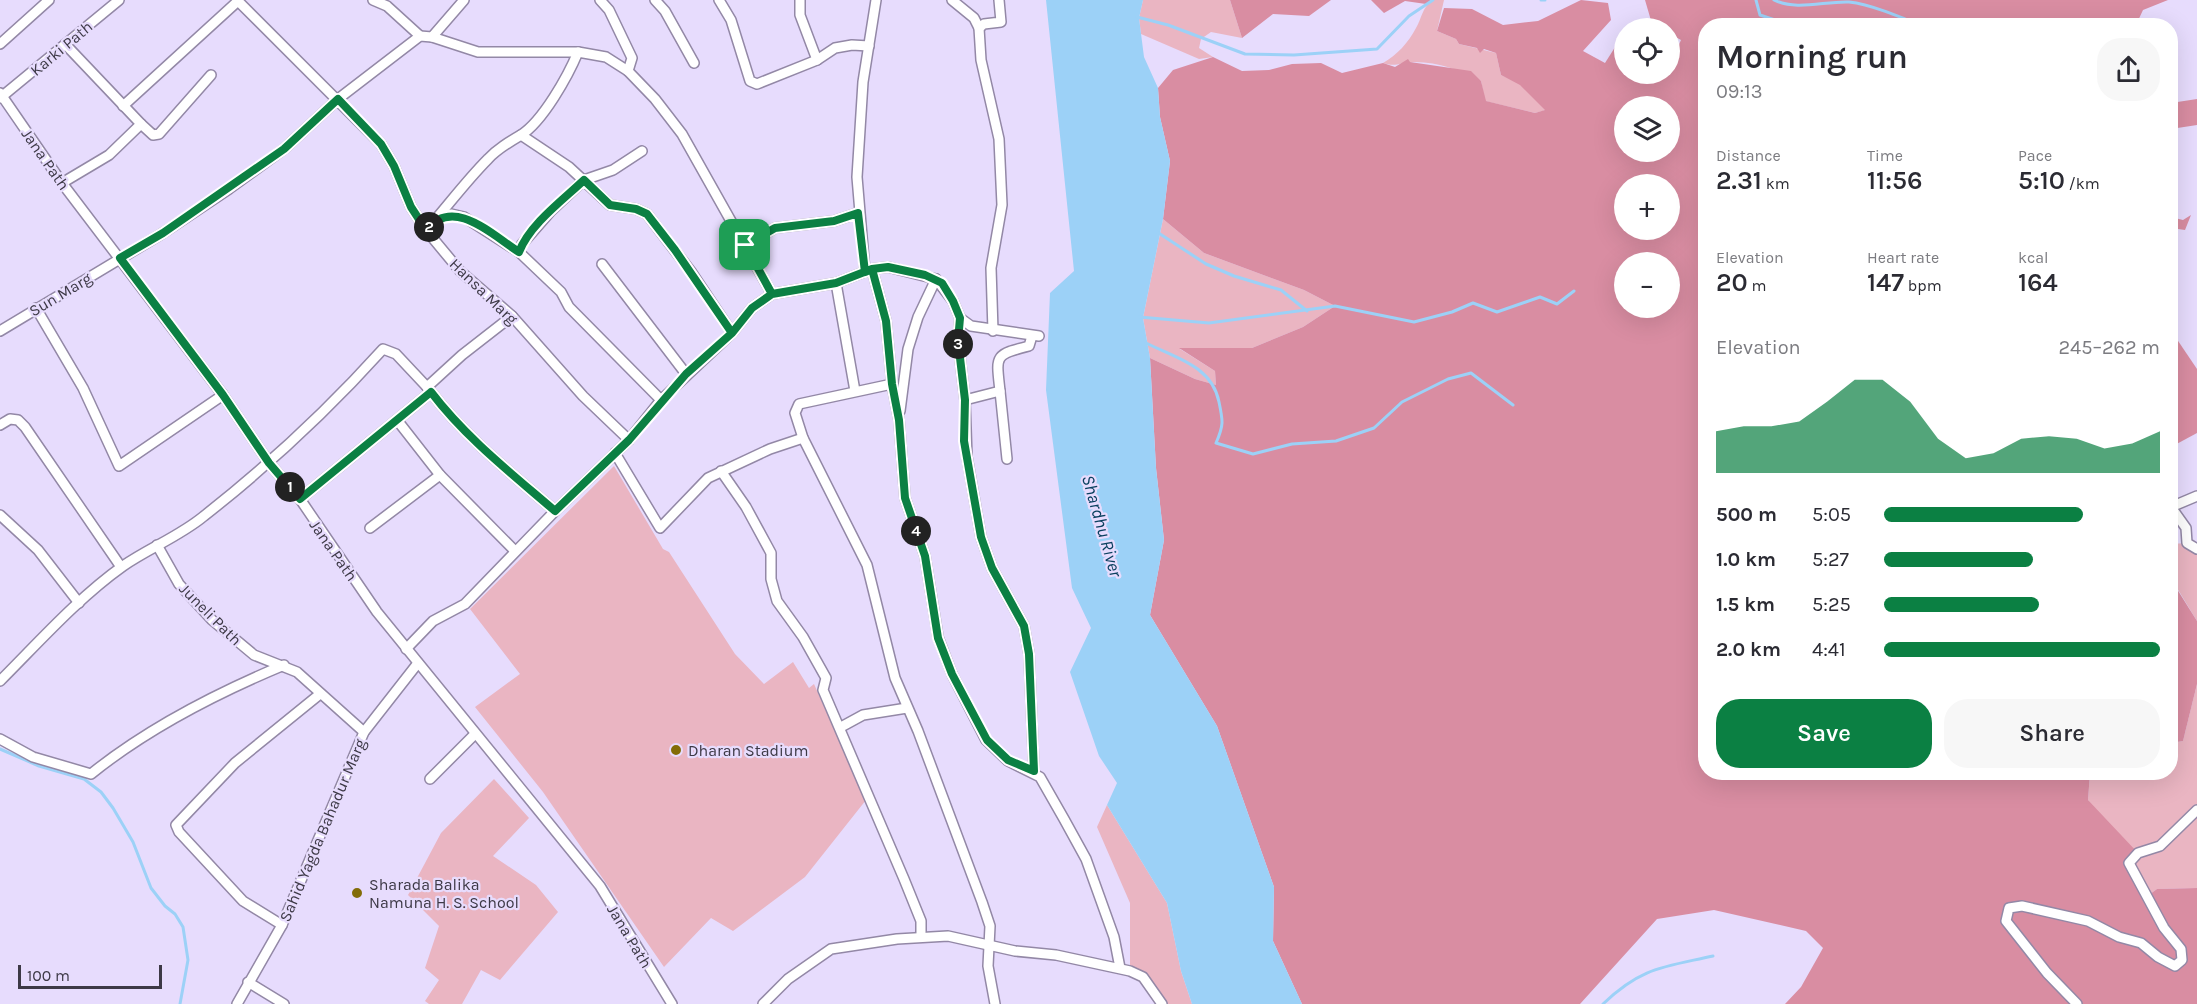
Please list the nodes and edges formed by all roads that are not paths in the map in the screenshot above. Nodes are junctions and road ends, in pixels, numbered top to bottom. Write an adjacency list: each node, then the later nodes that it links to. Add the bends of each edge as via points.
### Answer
1 (49, 0): 16 (street)
2 (119, 0): 17 (street, Karki Path)
3 (373, 0): 14 (street, via 387,6)
4 (464, 0): 15 (street)
5 (600, 0): 22 (street, via 609,10 632,58)
6 (655, 0): 21 (street)
7 (719, 0): 20 (street, via 731,20 750,81 757,84)
8 (800, 0): 20 (street, via 800,15)
9 (876, 0): 18 (street)
10 (952, 0): 13 (street, via 974,18)
11 (999, 0): 13 (street, via 1001,22)
12 (237, 1): 25 (street, Hansa Marg); 26 (street)
13 (979, 28): 45 (street, via 981,60 1002,170 1002,205 991,268)
14 (420, 36): 15 (street); 25 (street, Sun Marg)
15 (432, 37): 19 (street, via 478,52)
16 (0, 44)
17 (65, 44): 24 (street, Karki Path); 26 (street)
18 (868, 46): 20 (street, via 835,48); 32 (street, via 856,177)
19 (578, 52): 22 (street, via 606,57); 28 (street, via 569,75)
20 (818, 60)
21 (694, 63)
22 (628, 71): 34 (street, via 682,134)
23 (211, 75): 27 (street, via 159,134 153,135)
24 (1, 96): 31 (street, Jana Path)
25 (338, 99): 33 (street, Hansa Marg, via 381,144 411,207); 36 (street, Sun Marg, via 284,149)
26 (123, 106): 27 (street)
27 (141, 124): 31 (street, via 108,155)
28 (521, 135): 30 (street); 33 (street, via 488,159)
29 (642, 151): 30 (street, via 613,170)
30 (584, 180): 35 (street, via 550,212); 47 (street, via 610,205 647,214)
31 (62, 183): 36 (street, Jana Path)
32 (858, 213): 34 (street, via 834,221 775,228); 38 (street)
33 (429, 227): 35 (street, via 451,214 465,217); 43 (street, Hansa Marg, via 460,271)
34 (745, 245): 41 (street)
35 (519, 252): 54 (street)
36 (120, 258): 42 (street, Sun Marg); 53 (street, Jana Path)
37 (602, 264): 48 (street)
38 (868, 271): 39 (street, via 888,267); 40 (street); 49 (street, via 886,321)
39 (936, 279): 44 (street); 57 (street, via 908,349)
40 (836, 283): 41 (street); 52 (street)
41 (772, 294): 47 (street, via 752,308)
42 (36, 308): 46 (street, Sun Marg); 53 (street, via 83,388 119,466)
43 (512, 316): 50 (street, via 462,356); 60 (street, Hansa Marg, via 583,396)
44 (960, 318): 45 (street, via 971,326); 55 (street, via 960,369)
45 (993, 331): 51 (street, via 1035,336 1029,345 1003,352 999,358)
46 (0, 332)
47 (732, 333): 48 (street)
48 (686, 374): 54 (street)
49 (892, 384): 52 (street); 57 (street)
50 (429, 390): 56 (street); 63 (street, via 396,354 383,349); 69 (street, via 477,443)
51 (1000, 391): 55 (street); 62 (street)
52 (855, 392): 59 (street, via 799,404 795,413)
53 (223, 395): 63 (street, Jana Path)
54 (661, 400): 60 (street)
55 (965, 400): 88 (street, via 964,441 981,537 992,568 1024,626 1029,654)
56 (397, 420): 65 (street); 67 (street)
57 (899, 420): 88 (street, via 905,498 925,556 938,638 987,740 1008,760)
58 (0, 425): 76 (street, via 10,419 25,427)
59 (803, 438): 64 (street); 83 (street, via 867,565 886,650)
60 (629, 440): 61 (street)
61 (615, 453): 64 (street, via 660,528 696,489); 69 (street)
62 (1007, 459)
63 (269, 463): 67 (street, Jana Path); 73 (street, via 201,519)
64 (721, 471): 84 (street, via 771,553 771,579 777,601 826,678 823,690)
65 (440, 475): 72 (street); 75 (street)
66 (2197, 496): 68 (street)
67 (300, 499): 78 (street, Jana Path)
68 (2178, 504)
69 (555, 511): 75 (street)
70 (0, 515): 77 (street, via 38,550)
71 (2178, 518): 74 (street, via 2186,528 2187,543)
72 (370, 528)
73 (157, 545): 76 (street); 80 (street, Juneli Path, via 179,584 212,620 254,655)
74 (2197, 549)
75 (515, 551): 78 (street, via 465,604 433,621)
76 (121, 567): 77 (street)
77 (79, 603): 81 (street)
78 (406, 649): 79 (street, Jana Path)
79 (418, 663): 85 (street, Sahid Yagda Bahadur Marg); 86 (street, Jana Path)
80 (284, 665): 82 (street, Juneli Path); 87 (street, via 191,709 91,774 33,757)
81 (0, 681)
82 (320, 694): 85 (street, Juneli Path); 91 (street, via 235,763 176,825 226,885 243,901)
83 (907, 708): 84 (street, via 863,715); 93 (street, via 982,902 990,926)
84 (841, 727): 92 (street, via 917,910)
85 (364, 732): 91 (street, Sahid Yagda Bahadur Marg)
86 (475, 734): 89 (street); 98 (street, Jana Path, via 593,878)
87 (0, 739)
88 (1034, 771): 94 (street, via 1086,859 1114,937)
89 (430, 779)
90 (2197, 810): 102 (street, via 2160,846 2138,853 2129,863 2164,928 2181,949 2182,960 2175,966 2141,943 2088,921 2022,906 2009,909 2006,921)
91 (282, 925): 95 (street, Sahid Yagda Bahadur Marg)
92 (921, 936): 93 (street); 99 (street, via 831,949 788,979)
93 (987, 943): 94 (street); 100 (street)
94 (1120, 968): 101 (street, via 1143,976)
95 (248, 981): 96 (street, Sahid Yagda Bahadur Marg); 97 (street)
96 (237, 1004)
97 (284, 1004)
98 (672, 1004)
99 (763, 1004)
100 (995, 1004)
101 (1162, 1004)
102 (2077, 1004)

